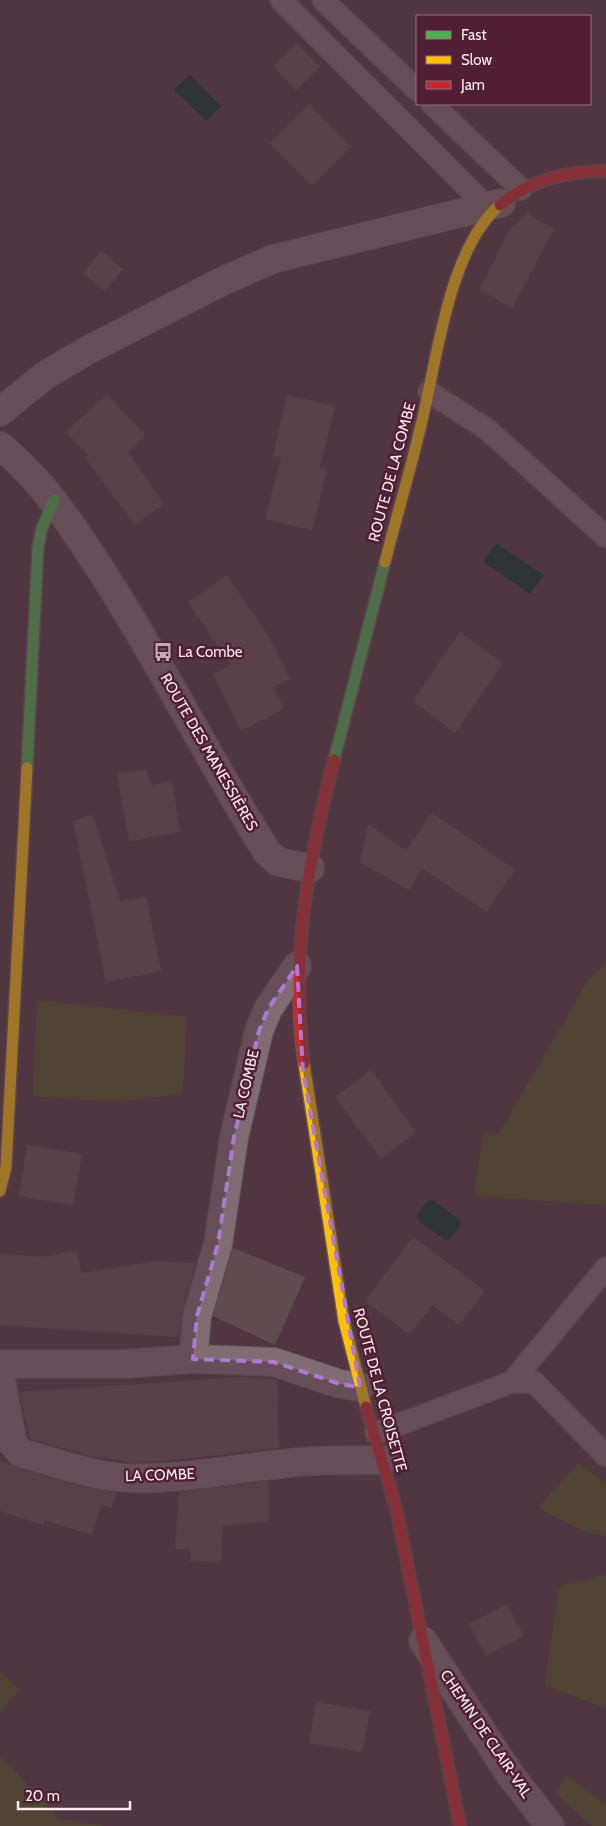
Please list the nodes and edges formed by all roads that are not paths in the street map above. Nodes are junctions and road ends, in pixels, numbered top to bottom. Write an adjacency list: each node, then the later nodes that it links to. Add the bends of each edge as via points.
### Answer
1 (281, 0): 6 (lane)
2 (323, 0): 3 (lane)
3 (416, 89)
4 (433, 105): 6 (lane)
5 (604, 166): 6 (street, via 571,173)
6 (503, 200): 7 (street, ROUTE DE LA COMBE, via 470,244 450,304); 8 (street, via 273,259 105,341 44,376)
7 (429, 392): 11 (lane, via 488,430); 12 (street, ROUTE DE LA COMBE, via 330,774)
8 (0, 412)
9 (0, 446): 10 (street, ROUTE DES MANESSIÈRES, via 19,461)
10 (54, 500): 12 (street, ROUTE DES MANESSIÈRES, via 138,629 267,852 278,862); 14 (street, via 38,547 6,1157)
11 (606, 537)
12 (310, 868): 13 (street, ROUTE DE LA CROISETTE)
13 (297, 966): 16 (street, LA COMBE, via 268,1009 259,1031 234,1137 218,1244 197,1316); 20 (street, ROUTE DE LA CROISETTE, via 304,1071 342,1308)
14 (0, 1191)
15 (606, 1268): 19 (lane)
16 (193, 1359): 17 (street, via 123,1364); 20 (street, via 274,1362 340,1384)
17 (0, 1364)
18 (0, 1374): 23 (street, LA COMBE, via 13,1444 21,1453 97,1474 127,1478 158,1477 216,1474 315,1461)
19 (512, 1382): 21 (lane); 22 (lane, via 534,1382)
20 (360, 1387): 21 (street, ROUTE DE LA CROISETTE)
21 (376, 1433): 23 (street, ROUTE DE LA CROISETTE)
22 (606, 1456)
23 (384, 1460): 24 (street, ROUTE DE LA CROISETTE)
24 (422, 1641): 25 (street, ROUTE DE LA CROISETTE); 26 (street, CHEMIN DE CLAIR-VAL, via 509,1773)
25 (460, 1826)
26 (550, 1826)

